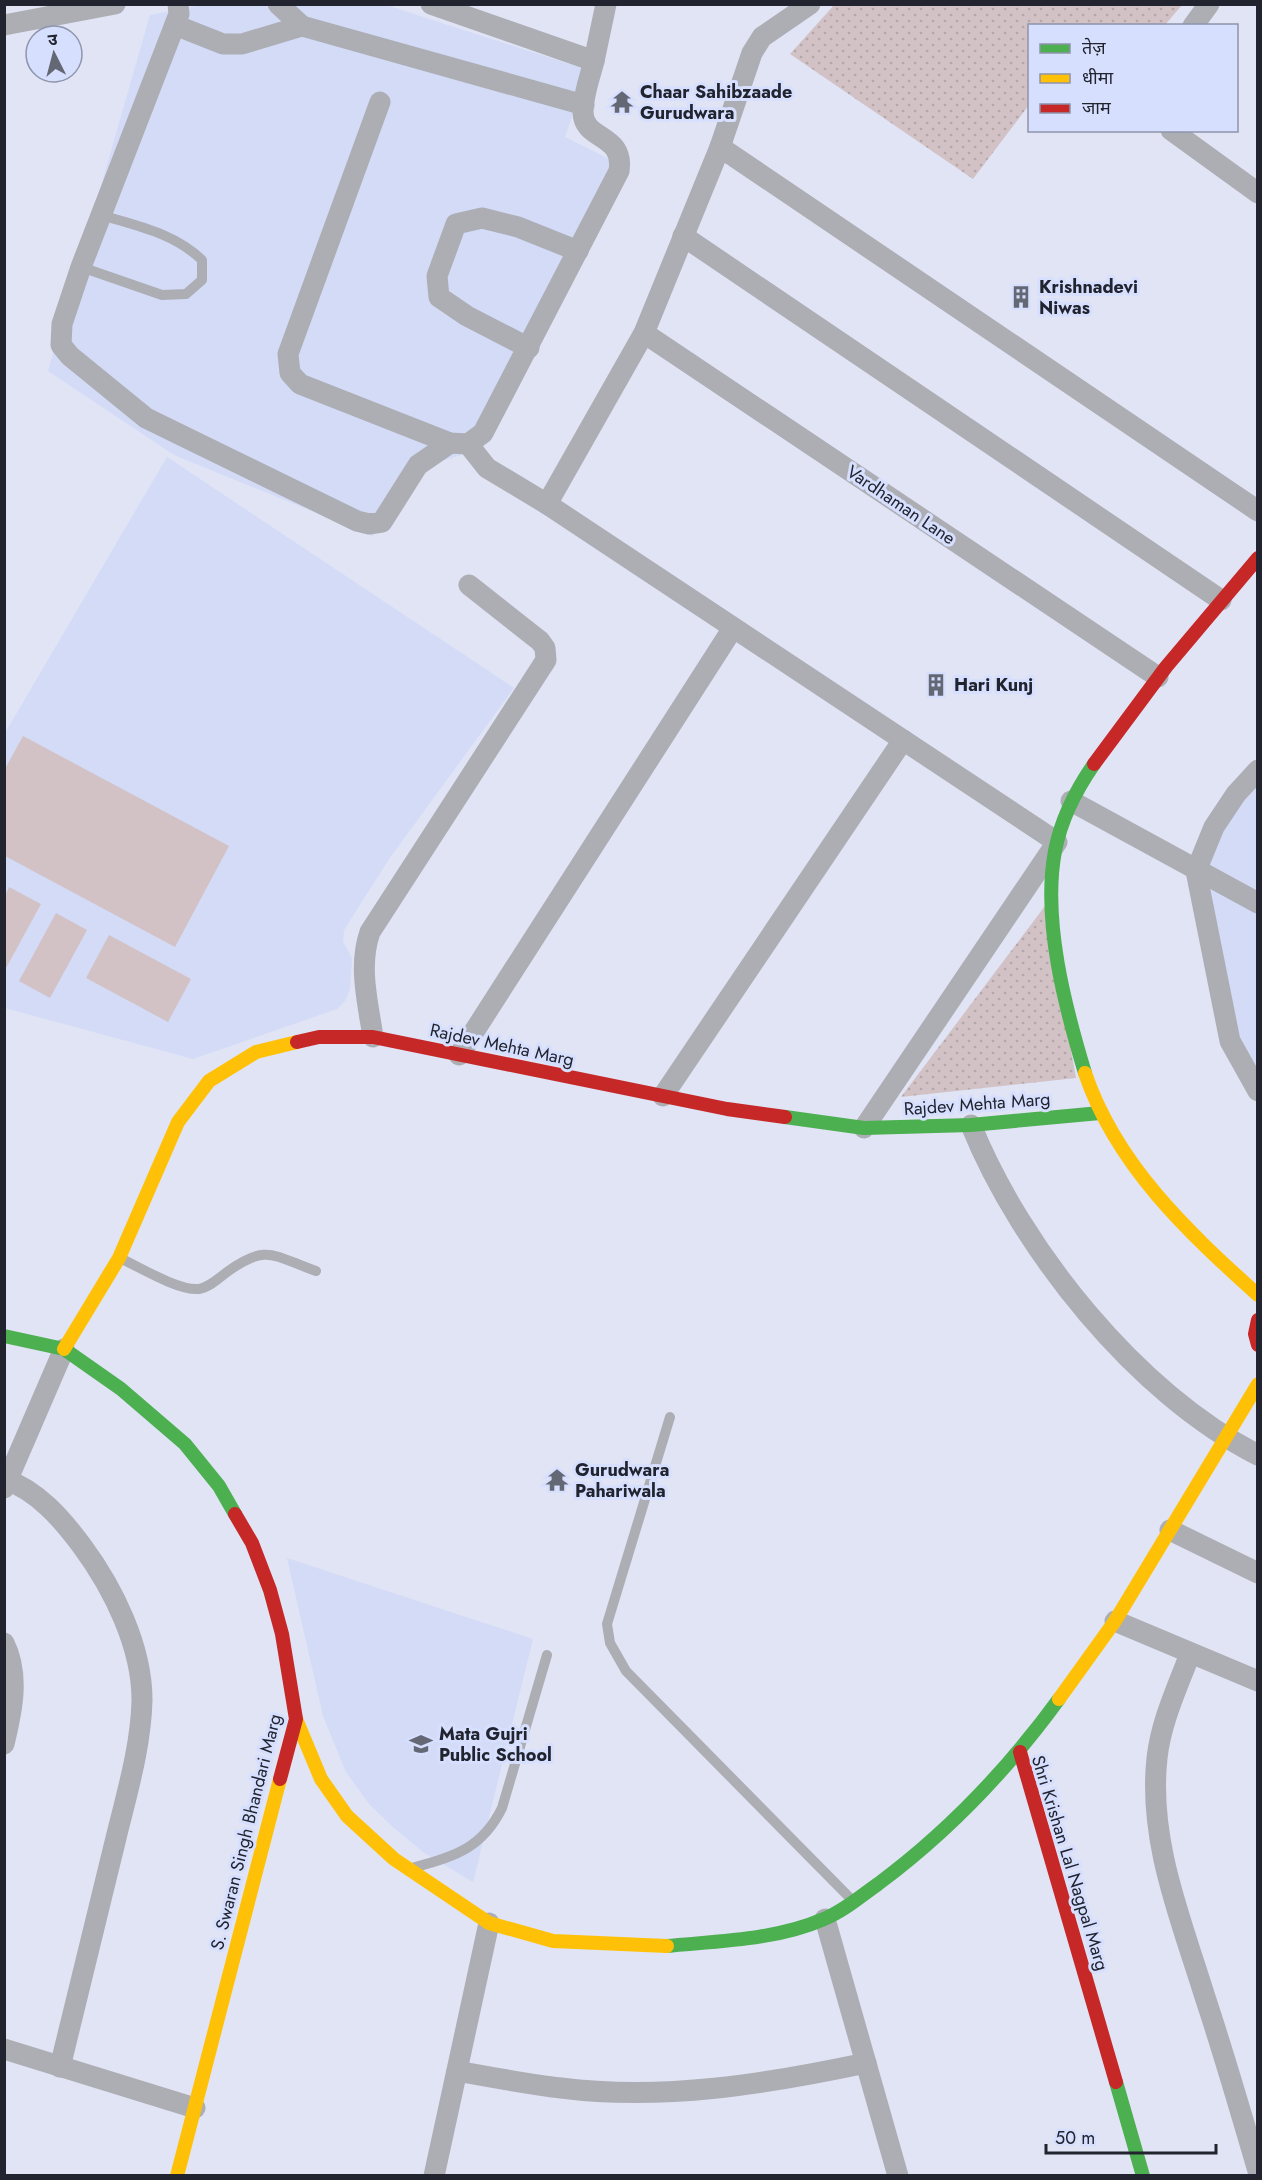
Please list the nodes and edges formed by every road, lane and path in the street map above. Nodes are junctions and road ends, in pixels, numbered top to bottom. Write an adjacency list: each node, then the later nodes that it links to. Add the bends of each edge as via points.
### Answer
1 (115, 4): 7 (street)
2 (278, 4): 11 (street)
3 (431, 4): 12 (street)
4 (606, 4): 12 (street)
5 (810, 4): 16 (street, via 770,31 752,53)
6 (1209, 4): 9 (street)
7 (55, 11): 10 (street)
8 (176, 15): 11 (street, via 223,44 242,44); 18 (street)
9 (1194, 24)
10 (4, 25)
11 (302, 26): 14 (street)
12 (594, 61): 14 (street)
13 (380, 102): 24 (street, via 288,354 290,372 300,384)
14 (584, 105): 20 (street, via 588,128 615,145 621,158 619,171)
15 (1174, 132): 17 (street)
16 (720, 147): 19 (street); 26 (street)
17 (1257, 193)
18 (101, 215): 21 (street); 21 (lane, via 169,236 189,247 202,260 202,280 186,294 162,295)
19 (683, 236): 22 (street); 29 (street)
20 (578, 251): 23 (street); 23 (street, via 518,227 482,218 456,224 437,276 439,297)
21 (81, 267): 24 (street, via 62,324 62,345 70,356 146,418 357,521 382,522 417,465)
22 (644, 333): 25 (street); 31 (street, Vardhaman Lane)
23 (529, 348): 24 (street, via 483,433)
24 (459, 443): 25 (street, via 487,468)
25 (547, 504): 30 (street)
26 (1257, 511)
27 (1257, 558): 29 (street)
28 (469, 585): 38 (street, via 540,641 546,660 370,933 365,945 364,973)
29 (1221, 600): 31 (street)
30 (733, 628): 32 (street); 39 (street)
31 (1158, 677): 34 (street)
32 (903, 740): 35 (street); 41 (street)
33 (1257, 771): 36 (street, via 1215,827)
34 (1071, 801): 35 (street); 36 (street)
35 (1057, 842): 42 (street, via 1053,867 1057,952 1077,1044); 44 (street)
36 (1196, 871): 37 (street); 40 (street, via 1230,1041)
37 (1257, 903)
38 (373, 1037): 39 (street, Rajdev Mehta Marg); 45 (street, Rajdev Mehta Marg, via 319,1037 256,1053 209,1081 178,1122)
39 (459, 1054): 41 (street, Rajdev Mehta Marg)
40 (1257, 1091)
41 (663, 1096): 44 (street, Rajdev Mehta Marg)
42 (1100, 1113): 43 (street, Rajdev Mehta Marg); 47 (street, via 1140,1173 1209,1252)
43 (971, 1125): 44 (street, Rajdev Mehta Marg); 54 (street, via 1018,1221 1072,1295 1162,1388)
44 (864, 1128)
45 (119, 1258): 46 (lane, via 187,1288 201,1289 257,1253); 51 (street, Rajdev Mehta Marg)
46 (316, 1271)
47 (1257, 1295)
48 (1257, 1320): 50 (street)
49 (4, 1336): 51 (street, S. Swaran Singh Bhandari Marg)
50 (1257, 1345)
51 (64, 1349): 56 (street); 64 (street, S. Swaran Singh Bhandari Marg, via 122,1389 185,1444 219,1486 252,1543 270,1590 282,1634)
52 (1257, 1384): 54 (street)
53 (670, 1417): 68 (lane, via 607,1624 610,1643 626,1671)
54 (1227, 1439): 55 (street); 57 (street)
55 (1257, 1455)
56 (6, 1482): 73 (street, via 39,1498 65,1523 89,1555 114,1597 137,1659 142,1700 134,1763)
57 (1170, 1530): 58 (street); 59 (street)
58 (1257, 1573)
59 (1114, 1621): 61 (street); 66 (street)
60 (4, 1643): 65 (street, via 14,1680 13,1710)
61 (1190, 1654): 63 (street); 76 (street, via 1163,1727 1157,1757 1156,1819 1174,1900)
62 (547, 1655): 67 (lane, via 494,1824 483,1837 461,1851)
63 (1257, 1681)
64 (296, 1719): 67 (street, Shri Krishan Lal Nagpal Marg, via 321,1779 347,1816); 75 (street, S. Swaran Singh Bhandari Marg)
65 (4, 1744)
66 (1020, 1752): 68 (street, Shri Krishan Lal Nagpal Marg, via 921,1851); 80 (street, Shri Krishan Lal Nagpal Marg)
67 (408, 1869): 70 (street, Shri Krishan Lal Nagpal Marg)
68 (853, 1902): 69 (street, Shri Krishan Lal Nagpal Marg)
69 (825, 1919): 70 (street, Shri Krishan Lal Nagpal Marg, via 775,1934 668,1946 553,1941); 72 (street)
70 (489, 1923): 74 (street)
71 (4, 2049): 73 (street)
72 (866, 2063): 74 (street, via 785,2080 707,2089 621,2092 562,2089); 79 (street)
73 (60, 2067): 75 (street)
74 (457, 2071): 78 (street)
75 (195, 2108): 77 (street, S. Swaran Singh Bhandari Marg)
76 (1257, 2171)
77 (177, 2175)
78 (434, 2175)
79 (898, 2175)
80 (1143, 2175)

